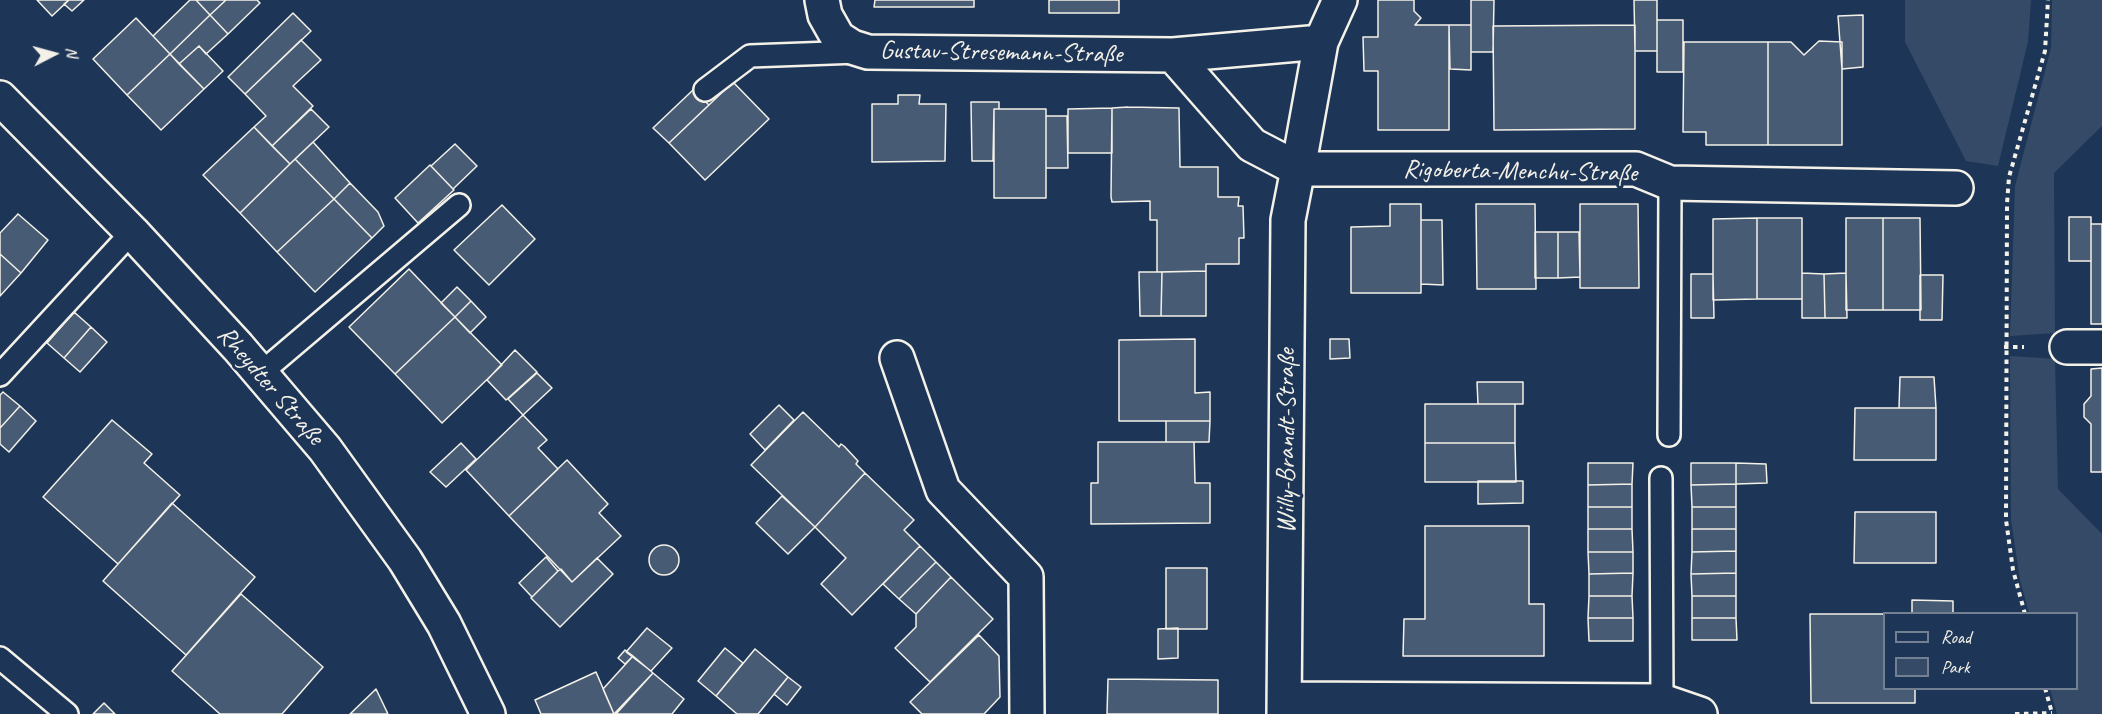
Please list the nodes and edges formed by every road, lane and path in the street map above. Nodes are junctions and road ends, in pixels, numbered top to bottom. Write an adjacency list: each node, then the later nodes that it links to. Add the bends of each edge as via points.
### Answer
1 (822, 0): 5 (street, Gustav-Stresemann-Straße, via 825,15 838,38)
2 (1340, 0): 4 (street, Willy-Brandt-Straße)
3 (2048, 0): 21 (path, via 2045,51 2012,168 2007,204 2005,507 2013,570)
4 (1321, 42): 6 (street); 9 (street, Willy-Brandt-Straße)
5 (868, 52): 6 (street, Gustav-Stresemann-Straße); 7 (lane, via 750,56)
6 (1173, 55): 9 (street, via 1252,145)
7 (705, 90)
8 (0, 98): 13 (street, Rheydter Straße)
9 (1298, 169): 10 (street, Rigoberta-Menchu-Straße, via 1636,170); 25 (street, Willy-Brandt-Straße, via 1288,220)
10 (1670, 183): 11 (street, Rigoberta-Menchu-Straße); 19 (lane)
11 (1956, 188)
12 (459, 205): 17 (lane)
13 (132, 232): 17 (street, Rheydter Straße); 18 (lane)
14 (2067, 347): 15 (street)
15 (2102, 347)
16 (897, 358): 29 (street, via 944,490 1026,577)
17 (261, 373): 28 (street, Rheydter Straße, via 389,534 444,624)
18 (0, 375)
19 (1669, 435)
20 (1661, 478): 24 (lane)
21 (2024, 612)
22 (0, 658): 27 (lane)
23 (2046, 690): 26 (path)
24 (1662, 701): 25 (street); 30 (street)
25 (1285, 707)
26 (2052, 713): 31 (path)
27 (67, 714)
28 (488, 714)
29 (1027, 714)
30 (1700, 714)
31 (2015, 714)

